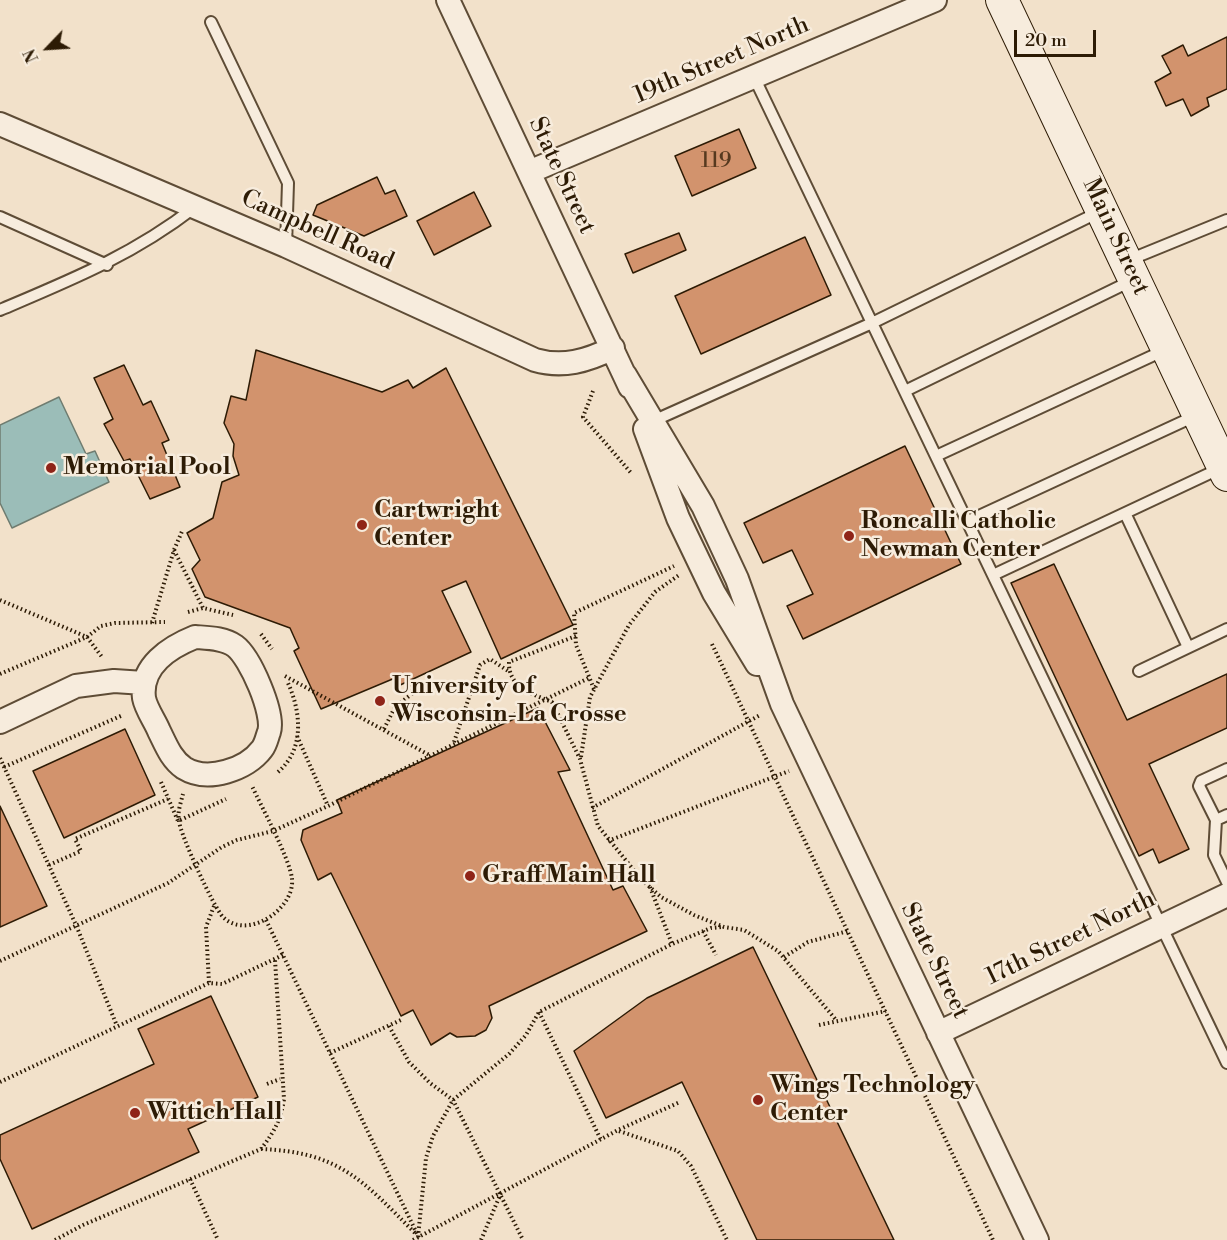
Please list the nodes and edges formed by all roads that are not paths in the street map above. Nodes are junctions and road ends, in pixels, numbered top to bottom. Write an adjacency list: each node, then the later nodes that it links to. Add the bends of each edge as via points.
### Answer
1 (448, 0): 7 (street, State Street)
2 (935, 0): 5 (street, 19th Street North)
3 (1002, 0): 9 (street, Main Street)
4 (211, 22): 12 (lane, via 288,183)
5 (754, 77): 7 (street, 19th Street North); 16 (lane)
6 (0, 124): 8 (street, Campbell Road)
7 (529, 172): 17 (street, State Street)
8 (195, 207): 12 (street, Campbell Road); 13 (lane)
9 (1102, 211): 14 (street, Main Street); 16 (lane)
10 (0, 217): 13 (lane)
11 (1227, 220): 14 (lane)
12 (286, 246): 17 (street, Campbell Road, via 535,360 560,365 589,359)
13 (107, 265): 15 (lane)
14 (1130, 270): 18 (street, Main Street); 20 (lane)
15 (0, 310)
16 (872, 322): 20 (lane); 22 (lane)
17 (613, 348): 19 (street, State Street)
18 (1168, 349): 21 (street, Main Street); 23 (lane)
19 (625, 375): 22 (street, State Street); 32 (street, State Street, via 678,518 714,593)
20 (905, 391): 23 (lane)
21 (1198, 414): 24 (street, Main Street); 26 (lane)
22 (653, 421): 32 (street, State Street, via 703,506 737,579)
23 (936, 456): 26 (lane)
24 (1223, 458): 25 (lane)
25 (1125, 513): 27 (lane); 29 (lane)
26 (968, 521): 27 (lane)
27 (993, 575): 39 (lane)
28 (1227, 628): 29 (lane)
29 (1188, 647): 30 (lane)
30 (1139, 670)
31 (144, 683): 31 (street, via 144,700 173,758 186,769 228,771 242,766 264,747 270,727 268,708 245,656 234,645 195,637 173,646 156,662); 33 (street, via 114,681 76,686)
32 (782, 704): 40 (street, State Street)
33 (0, 722)
34 (1227, 769): 36 (lane, via 1201,781 1199,786)
35 (1227, 815): 36 (lane)
36 (1216, 820): 37 (lane, via 1214,855)
37 (1227, 882)
38 (1227, 895): 39 (street, 17th Street North)
39 (1162, 925): 40 (street, 17th Street North); 41 (lane)
40 (938, 1033): 42 (street, State Street)
41 (1227, 1063)
42 (1037, 1240)

